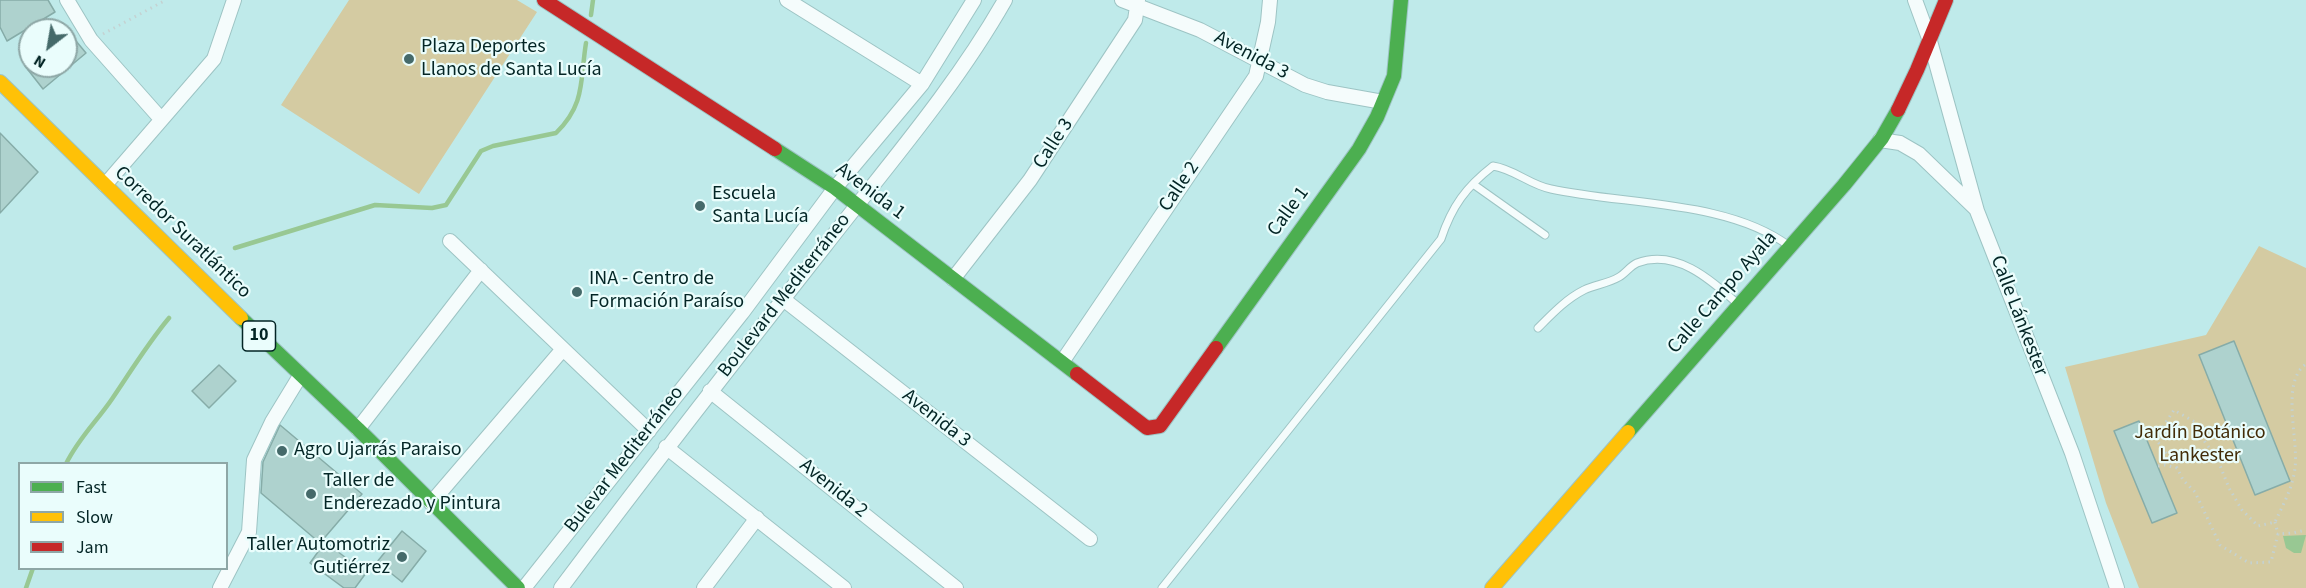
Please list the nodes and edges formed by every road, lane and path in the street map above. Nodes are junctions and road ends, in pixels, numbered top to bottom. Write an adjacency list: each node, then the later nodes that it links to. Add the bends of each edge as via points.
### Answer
1 (68, 0): 14 (street)
2 (166, 0): 14 (path)
3 (234, 0): 20 (street, via 214,59)
4 (544, 0): 24 (street, Avenida 1)
5 (787, 0): 18 (street)
6 (974, 0): 18 (street, Boulevard Mediterráneo)
7 (1005, 0): 25 (street, Boulevard Mediterráneo, via 966,62)
8 (1122, 0): 13 (street, Avenida 3)
9 (1270, 0): 16 (street, Calle 2)
10 (1401, 0): 19 (street, Calle 1, via 1394,76)
11 (1915, 0): 15 (street)
12 (1946, 0): 15 (street, Calle Campo Ayala)
13 (1138, 2): 16 (street, Avenida 3); 31 (street, Calle 3, via 1135,20 1030,180)
14 (91, 40): 20 (street)
15 (1930, 41): 21 (street, Calle Campo Ayala); 26 (street, Calle Lánkester)
16 (1259, 60): 19 (street, Avenida 3, via 1305,85); 36 (street, Calle 2, via 1256,75)
17 (0, 82): 23 (street, Corredor Suratlántico / 10)
18 (922, 84): 24 (street, Boulevard Mediterráneo)
19 (1383, 102): 40 (street, Calle 1, via 1359,148)
20 (161, 119): 23 (street)
21 (1880, 140): 26 (street, via 1900,143 1919,154); 29 (street, Calle Campo Ayala)
22 (1473, 184): 27 (lane); 29 (lane, via 1493,166 1505,167 1546,188 1700,211 1749,225); 59 (lane, via 1449,214 1441,239)
23 (105, 185): 38 (street, Corredor Suratlántico / 10)
24 (835, 188): 25 (street, Avenida 1); 42 (street, Bulevar Mediterráneo)
25 (857, 205): 31 (street, Avenida 1); 32 (street, Boulevard Mediterráneo)
26 (1977, 211): 61 (street, Calle Lánkester, via 2072,453)
27 (1545, 235)
28 (450, 241): 30 (street)
29 (1790, 246): 33 (street, Calle Campo Ayala)
30 (481, 270): 35 (street); 41 (street)
31 (953, 279): 36 (street, Avenida 1)
32 (783, 299): 39 (street, Boulevard Mediterráneo); 51 (street, Avenida 3)
33 (1739, 305): 34 (lane, via 1712,281 1682,263 1656,258 1635,264 1619,277 1565,301); 60 (street, Calle Campo Ayala)
34 (1538, 328)
35 (563, 348): 42 (street); 46 (street)
36 (1062, 362): 40 (street, Avenida 1, via 1147,428)
37 (2306, 364): 48 (path, via 2298,369 2291,395 2295,469)
38 (300, 376): 41 (street, Corredor Suratlántico / 10); 52 (street, via 254,460 249,532)
39 (711, 391): 43 (street, Boulevard Mediterráneo); 58 (street, Avenida 2)
40 (1160, 426)
41 (358, 429): 46 (street, Corredor Suratlántico / 10)
42 (648, 430): 54 (street, Bulevar Mediterráneo)
43 (666, 447): 47 (street); 55 (street, Boulevard Mediterráneo)
44 (2158, 466): 45 (path)
45 (2177, 468): 48 (path, via 2158,442 2174,410 2195,422 2242,510 2258,526); 50 (path, via 2195,492 2220,545 2249,562 2271,562)
46 (431, 503): 53 (street, Corredor Suratlántico / 10)
47 (757, 518): 56 (street); 57 (street)
48 (2275, 522): 50 (path)
49 (2306, 530): 50 (path)
50 (2278, 534)
51 (1090, 539)
52 (220, 588)
53 (518, 588)
54 (524, 588)
55 (561, 588)
56 (704, 588)
57 (844, 588)
58 (956, 588)
59 (1162, 588)
60 (1492, 588)
61 (2117, 588)

